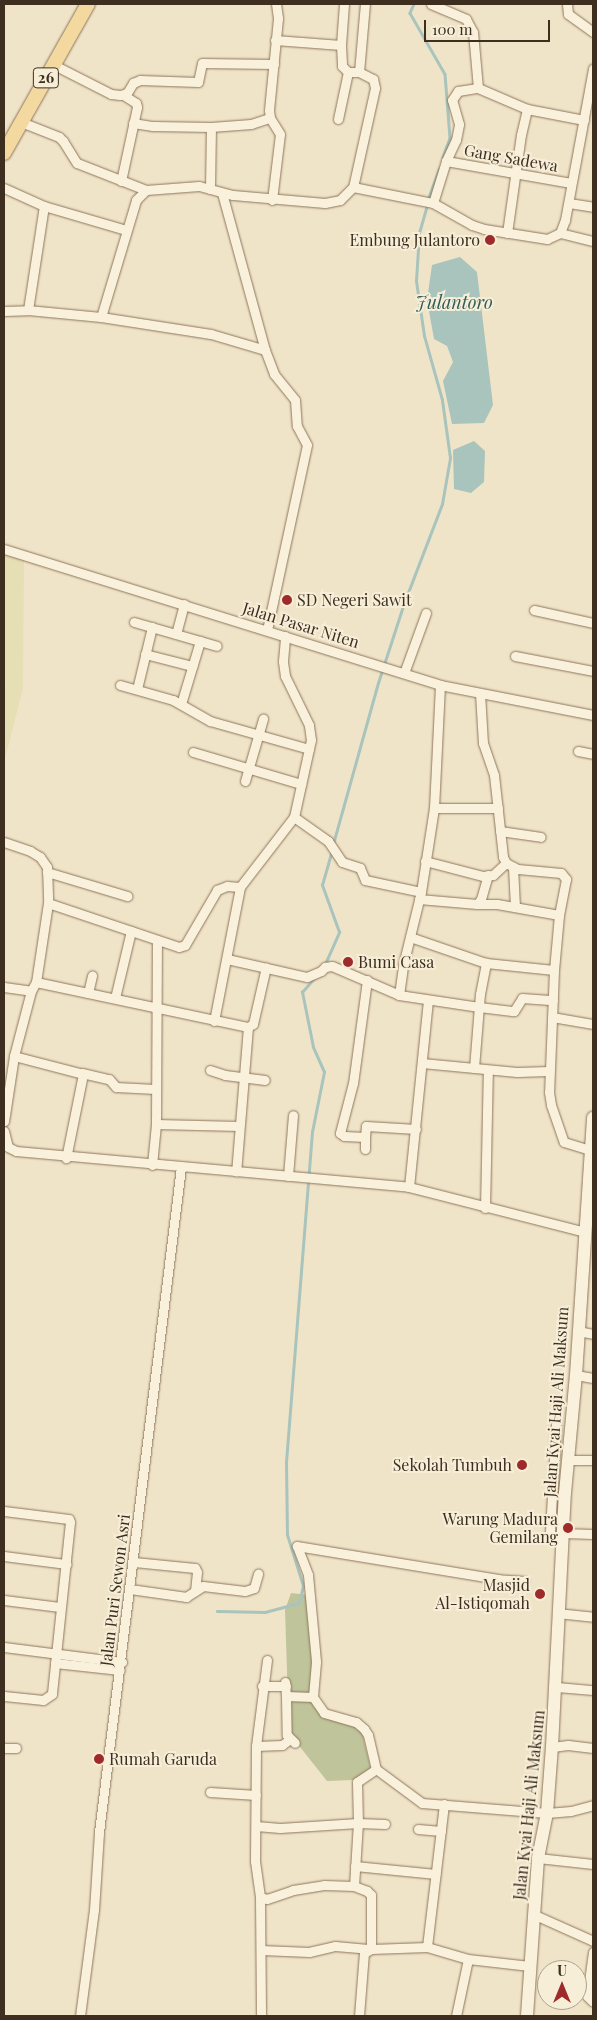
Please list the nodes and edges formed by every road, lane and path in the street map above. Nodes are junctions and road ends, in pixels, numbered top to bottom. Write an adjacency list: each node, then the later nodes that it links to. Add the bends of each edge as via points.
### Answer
1 (88, 4): 11 (main road, 26)
2 (276, 4): 8 (street)
3 (344, 4): 9 (street)
4 (365, 4): 14 (street)
5 (431, 4): 15 (street, via 466,19 473,32)
6 (568, 4): 7 (street, via 568,14)
7 (593, 32)
8 (275, 40): 9 (street); 10 (street)
9 (341, 45): 13 (street, via 342,66)
10 (274, 64): 17 (street, via 202,63 198,82 140,80); 19 (street)
11 (54, 65): 17 (street, via 111,94); 22 (main road, 26)
12 (593, 69): 16 (street)
13 (348, 72): 14 (street); 20 (street)
14 (360, 72): 30 (street, via 373,79 375,88)
15 (478, 88): 18 (street); 26 (street, via 463,89 453,96 459,129)
16 (592, 88): 21 (street)
17 (122, 95): 23 (street, via 138,105)
18 (527, 109): 21 (street); 27 (street)
19 (270, 118): 24 (street, via 251,124); 35 (street, via 280,134)
20 (338, 119)
21 (584, 120): 29 (street)
22 (21, 122): 25 (main road, 26); 28 (street, via 59,137 77,163)
23 (133, 123): 24 (street); 28 (street)
24 (211, 127): 32 (street)
25 (4, 153)
26 (446, 161): 27 (street, Gang Sadewa); 36 (street)
27 (515, 174): 29 (street, Gang Sadewa); 42 (street)
28 (121, 180): 33 (street)
29 (571, 183): 37 (street)
30 (353, 187): 35 (street, via 340,200 331,203); 36 (street)
31 (4, 188): 38 (street)
32 (210, 189): 33 (street, via 194,186); 34 (street)
33 (146, 190): 40 (street, via 136,200)
34 (222, 193): 35 (street); 47 (street)
35 (272, 200)
36 (427, 202): 42 (street, via 475,226)
37 (569, 203): 39 (street); 41 (street)
38 (44, 206): 40 (street); 44 (street)
39 (593, 207)
40 (126, 230): 46 (street)
41 (560, 232): 42 (street, via 546,239); 43 (street)
42 (508, 233)
43 (593, 241)
44 (28, 310): 45 (street); 46 (street)
45 (4, 311)
46 (101, 317): 47 (street, via 211,334)
47 (264, 350): 55 (street, via 274,374 295,400 297,426 307,445)
48 (4, 549): 49 (street, Jalan Pasar Niten)
49 (184, 604): 55 (street, Jalan Pasar Niten); 56 (street)
50 (534, 610): 53 (street)
51 (426, 613): 64 (street)
52 (134, 622): 54 (street)
53 (593, 623)
54 (152, 626): 56 (street); 60 (street)
55 (267, 630): 57 (street, Jalan Pasar Niten)
56 (176, 634): 58 (street)
57 (285, 636): 64 (street, Jalan Pasar Niten); 73 (street, via 284,669 310,729)
58 (200, 641): 59 (street); 62 (street)
59 (217, 646)
60 (145, 654): 62 (street); 67 (street)
61 (515, 656): 63 (street)
62 (192, 666): 69 (street)
63 (593, 671)
64 (404, 673): 66 (street, Jalan Pasar Niten)
65 (120, 685): 67 (street)
66 (440, 685): 68 (street, Jalan Pasar Niten); 80 (street)
67 (137, 690): 69 (street)
68 (480, 692): 70 (street, Jalan Pasar Niten); 81 (street, via 483,743 494,775)
69 (181, 704): 72 (street, via 205,719)
70 (593, 716)
71 (263, 720): 72 (street)
72 (258, 735): 73 (street); 77 (street)
73 (309, 749): 79 (street)
74 (578, 751): 76 (street)
75 (193, 752): 77 (street)
76 (593, 754)
77 (249, 768): 78 (street); 79 (street)
78 (245, 781)
79 (300, 784): 82 (street)
80 (434, 808): 81 (street); 86 (street)
81 (498, 808): 83 (street)
82 (294, 818): 90 (street); 91 (street, via 328,840 342,862 360,868 366,881)
83 (500, 831): 84 (street); 87 (street)
84 (541, 837)
85 (4, 842): 88 (street, via 40,857)
86 (425, 861): 89 (street); 91 (street)
87 (510, 865): 89 (street); 95 (street); 96 (street, via 565,875)
88 (47, 872): 92 (street); 93 (street)
89 (488, 875): 94 (street, via 481,899)
90 (240, 887): 99 (street, via 228,886 217,890 185,945 179,947); 100 (street)
91 (420, 895): 94 (street); 98 (street)
92 (127, 896)
93 (48, 903): 97 (street); 106 (street)
94 (476, 904): 95 (street)
95 (515, 908): 96 (street)
96 (559, 915): 103 (street)
97 (131, 930): 99 (street); 111 (street)
98 (410, 937): 101 (street); 110 (street)
99 (157, 940): 115 (street)
100 (227, 959): 102 (street); 117 (street)
101 (486, 963): 103 (street); 114 (street)
102 (266, 967): 105 (street, via 308,977 332,966); 119 (street, via 253,1024)
103 (554, 970): 113 (street)
104 (92, 975): 109 (street)
105 (367, 980): 110 (street); 137 (street, via 352,1083 340,1131 344,1136)
106 (36, 982): 108 (street); 109 (street)
107 (4, 987): 108 (street)
108 (30, 991): 120 (street)
109 (88, 993): 111 (street)
110 (399, 995): 112 (street)
111 (115, 998): 115 (street)
112 (428, 1000): 114 (street); 121 (street)
113 (553, 1000): 114 (street, via 522,998 514,1012); 116 (street)
114 (479, 1007): 122 (street)
115 (155, 1008): 117 (street); 129 (street)
116 (552, 1017): 118 (street); 125 (street)
117 (214, 1021): 119 (street)
118 (593, 1024)
119 (248, 1027): 127 (street)
120 (14, 1056): 126 (street); 132 (street)
121 (422, 1063): 122 (street); 135 (street)
122 (474, 1068): 124 (street)
123 (210, 1070): 127 (street)
124 (488, 1070): 125 (street); 147 (street)
125 (549, 1071): 139 (street, via 551,1105 563,1139 568,1145)
126 (82, 1072): 129 (street, via 107,1078 116,1087); 140 (street)
127 (244, 1078): 128 (street); 134 (street)
128 (265, 1080)
129 (155, 1090): 133 (street)
130 (293, 1115): 144 (street)
131 (593, 1119): 139 (street, Jalan Kyai Haji Ali Maksum)
132 (4, 1121)
133 (156, 1124): 134 (street); 141 (street)
134 (239, 1126): 143 (street)
135 (416, 1129): 137 (street, via 366,1126); 145 (street)
136 (4, 1132): 140 (street, via 12,1150)
137 (365, 1136): 138 (street)
138 (365, 1149)
139 (591, 1150): 146 (street, Jalan Kyai Haji Ali Maksum)
140 (66, 1158): 141 (street)
141 (152, 1165): 142 (street)
142 (181, 1167): 143 (street); 162 (street, Jalan Puri Sewon Asri)
143 (236, 1172): 144 (street)
144 (288, 1176): 145 (street)
145 (409, 1187): 147 (street)
146 (590, 1206): 148 (street, Jalan Kyai Haji Ali Maksum)
147 (485, 1208): 148 (street)
148 (588, 1236): 149 (street, Jalan Kyai Haji Ali Maksum)
149 (578, 1331): 150 (street); 151 (street, Jalan Kyai Haji Ali Maksum)
150 (593, 1334)
151 (576, 1375): 152 (street); 154 (street, Jalan Kyai Haji Ali Maksum)
152 (593, 1378)
153 (556, 1424): 156 (street)
154 (568, 1460): 155 (street); 157 (street, Jalan Kyai Haji Ali Maksum)
155 (593, 1460)
156 (551, 1493): 157 (street); 160 (street, via 550,1535 554,1539)
157 (565, 1493): 160 (street, Jalan Kyai Haji Ali Maksum)
158 (4, 1511): 163 (street, via 70,1520)
159 (593, 1534): 160 (street)
160 (563, 1536): 170 (street, Jalan Kyai Haji Ali Maksum)
161 (4, 1556): 163 (street)
162 (134, 1562): 166 (street, Jalan Puri Sewon Asri); 167 (street, via 195,1568)
163 (66, 1564): 169 (street)
164 (258, 1574): 167 (street, via 256,1586 251,1591 203,1586)
165 (524, 1581): 181 (street, via 297,1546 308,1575 316,1662)
166 (130, 1589): 167 (street, via 186,1596); 175 (street, Jalan Puri Sewon Asri)
167 (195, 1591)
168 (4, 1600): 169 (street)
169 (60, 1607): 173 (street)
170 (557, 1613): 171 (street); 177 (street, Jalan Kyai Haji Ali Maksum)
171 (593, 1617)
172 (4, 1647): 173 (street)
173 (55, 1658): 175 (street); 180 (street, via 52,1694 47,1699)
174 (267, 1660): 176 (street)
175 (121, 1666): 213 (street, Jalan Puri Sewon Asri, via 99,1832 94,1910)
176 (262, 1686): 178 (street); 182 (street)
177 (556, 1687): 179 (street); 183 (street, Jalan Kyai Haji Ali Maksum)
178 (286, 1688): 181 (street); 182 (street, via 287,1735 290,1741 276,1746)
179 (593, 1690)
180 (4, 1696)
181 (313, 1697): 187 (street, via 324,1713 356,1722 364,1729)
182 (256, 1746): 189 (street)
183 (552, 1747): 186 (street); 192 (street, Jalan Kyai Haji Ali Maksum)
184 (4, 1748): 185 (street)
185 (16, 1748)
186 (593, 1748)
187 (376, 1769): 190 (street, via 419,1801); 193 (street, via 357,1782)
188 (210, 1792): 189 (street)
189 (256, 1795): 195 (street)
190 (444, 1804): 192 (street); 197 (street)
191 (593, 1806): 192 (street)
192 (547, 1813): 198 (street, Jalan Kyai Haji Ali Maksum)
193 (358, 1823): 194 (street); 195 (street, via 280,1828); 200 (street)
194 (385, 1824)
195 (256, 1826): 203 (street, via 255,1862)
196 (418, 1829): 197 (street)
197 (441, 1831): 201 (street)
198 (538, 1858): 199 (street); 204 (street, Jalan Kyai Haji Ali Maksum)
199 (593, 1864)
200 (355, 1866): 201 (street); 202 (street)
201 (436, 1874): 206 (street)
202 (354, 1886): 203 (street, via 324,1885 293,1890 267,1899); 207 (street, via 371,1895)
203 (260, 1897): 208 (street)
204 (535, 1915): 205 (street); 211 (street, Jalan Kyai Haji Ali Maksum)
205 (593, 1940)
206 (426, 1947): 207 (street); 210 (street)
207 (371, 1949): 208 (street, via 335,1946 310,1952); 215 (street, via 362,1956)
208 (261, 1950): 214 (street)
209 (593, 1952): 212 (street, via 587,1996)
210 (468, 1959): 211 (street); 216 (street)
211 (530, 1966): 217 (street, Jalan Kyai Haji Ali Maksum)
212 (593, 2002)
213 (80, 2016)
214 (261, 2016)
215 (359, 2016)
216 (456, 2016)
217 (527, 2016)

